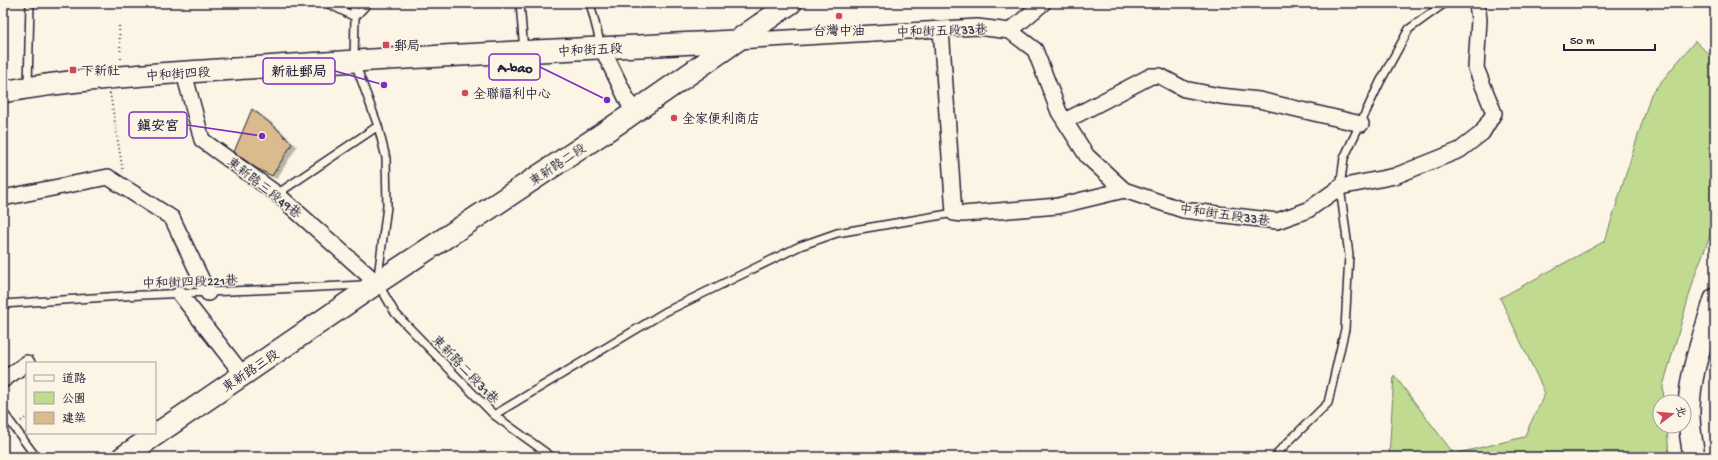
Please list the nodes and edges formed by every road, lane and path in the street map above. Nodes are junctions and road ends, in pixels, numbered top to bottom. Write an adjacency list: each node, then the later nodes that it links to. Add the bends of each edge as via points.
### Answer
1 (30, 3): 21 (lane)
2 (327, 3): 11 (lane)
3 (353, 3): 11 (lane)
4 (368, 3): 11 (lane)
5 (520, 3): 17 (lane)
6 (590, 3): 16 (lane)
7 (791, 3): 15 (main road)
8 (1043, 3): 14 (street)
9 (1445, 3): 25 (lane, via 1409,29)
10 (1477, 3): 27 (street, 中和街五段33巷, via 1479,20 1476,68 1494,113 1482,133 1460,150 1395,176)
11 (355, 18): 18 (lane)
12 (119, 26): 20 (path)
13 (941, 29): 14 (street, 中和街五段33巷, via 977,27); 15 (street, 中和街五段33巷); 32 (street)
14 (1010, 30): 24 (street, 中和街五段33巷, via 1035,50 1059,112)
15 (734, 41): 16 (main road, 中和街五段); 23 (main road, 東新路二段)
16 (602, 48): 17 (main road, 中和街五段); 23 (street)
17 (524, 52): 18 (main road, 中和街五段)
18 (354, 60): 19 (main road, 中和街四段); 26 (lane)
19 (184, 73): 20 (main road, 中和街四段); 30 (street, 東新路三段49巷, via 202,140)
20 (114, 78): 21 (main road, 中和街四段, via 52,83); 28 (path)
21 (28, 88): 22 (main road, 中和街四段)
22 (3, 92)
23 (633, 112): 33 (main road, 東新路二段)
24 (1065, 121): 25 (street, via 1151,76 1160,76 1184,89 1259,100); 29 (street, 中和街五段33巷, via 1087,156)
25 (1361, 124): 27 (lane, via 1344,158)
26 (378, 126): 30 (lane); 33 (lane, via 386,158 387,206)
27 (1340, 187): 29 (street, 中和街五段33巷, via 1308,210 1277,221 1183,210); 46 (lane, via 1349,255 1344,336 1328,403 1278,452)
28 (126, 188): 31 (street, via 108,177); 34 (street, via 172,218)
29 (1124, 190): 32 (street, via 1058,206)
30 (277, 194): 33 (street, 東新路三段49巷)
31 (3, 198)
32 (954, 213): 42 (lane, via 837,233 800,246 665,312)
33 (377, 283): 34 (lane, 中和街四段221巷); 39 (main road, 東新路三段); 42 (lane, 東新路二段31巷, via 395,313)
34 (208, 293): 35 (lane, 中和街四段221巷)
35 (180, 294): 37 (lane, 中和街四段221巷); 39 (street)
36 (1715, 299): 47 (main road, via 1697,356 1690,392 1689,413)
37 (3, 304)
38 (26, 364): 40 (street)
39 (243, 375): 44 (main road, 東新路三段)
40 (3, 380)
41 (3, 412): 43 (lane)
42 (494, 415): 45 (lane, 東新路二段31巷)
43 (36, 457)
44 (123, 457)
45 (552, 457)
46 (1278, 457)
47 (1694, 457)

